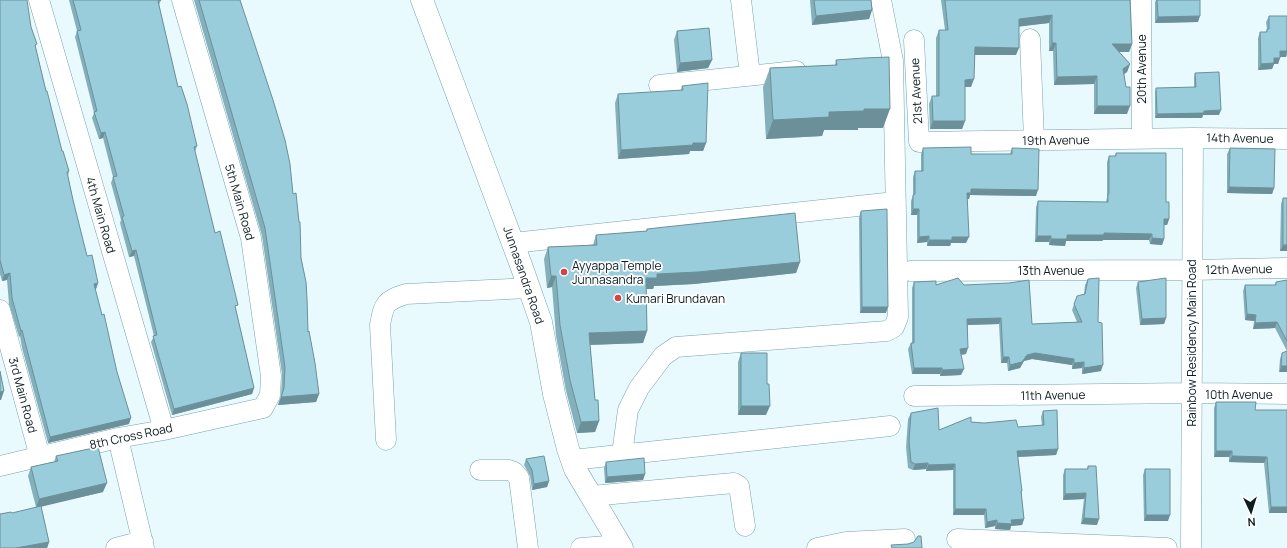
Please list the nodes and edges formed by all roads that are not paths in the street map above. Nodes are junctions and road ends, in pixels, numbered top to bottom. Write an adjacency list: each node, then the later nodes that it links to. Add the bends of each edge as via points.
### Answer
1 (39, 0): 29 (street, 4th Main Road)
2 (182, 0): 27 (street, 5th Main Road, via 251,238 271,376 270,395)
3 (422, 0): 18 (street, Junnasandra Road)
4 (741, 0): 10 (street)
5 (881, 0): 17 (street)
6 (1141, 0): 12 (street, 20th Avenue)
7 (1030, 39): 15 (street)
8 (914, 40): 16 (street, 21st Avenue)
9 (814, 69): 10 (street)
10 (750, 75): 11 (street)
11 (659, 85)
12 (1142, 138): 13 (street, 19th Avenue); 15 (street, 19th Avenue)
13 (1193, 138): 14 (street, 14th Avenue); 20 (street, Rainbow Residency Main Road)
14 (1287, 139)
15 (1034, 140): 16 (street, 19th Avenue)
16 (919, 142)
17 (895, 202): 18 (street); 32 (street, via 898,317 894,327 887,331 676,348 663,356 639,388 628,410)
18 (513, 243): 22 (street, Junnasandra Road)
19 (1287, 268): 20 (street, 12th Avenue)
20 (1192, 270): 21 (street, 13th Avenue); 24 (street, Rainbow Residency Main Road)
21 (910, 271)
22 (529, 288): 31 (street, via 406,294 390,299 383,309 380,325); 34 (street, Junnasandra Road, via 541,322 554,394)
23 (0, 310): 33 (street, 3rd Main Road)
24 (1191, 394): 25 (street, 10th Avenue); 26 (street, 11th Avenue); 49 (street, Rainbow Residency Main Road)
25 (1287, 394)
26 (914, 396)
27 (263, 408): 29 (street, 8th Cross Road)
28 (890, 426): 32 (street)
29 (164, 430): 30 (street, 8th Cross Road)
30 (118, 438): 33 (street, 8th Cross Road); 41 (street)
31 (386, 440)
32 (622, 454): 34 (street)
33 (40, 457): 35 (street, 8th Cross Road)
34 (572, 460): 37 (street, Junnasandra Road)
35 (0, 466)
36 (480, 470): 45 (street, via 509,470 520,478)
37 (591, 496): 38 (street, via 734,482 739,486); 43 (street, Junnasandra Road)
38 (745, 526)
39 (905, 539): 42 (street)
40 (957, 539): 48 (street)
41 (144, 545): 44 (street)
42 (846, 545): 47 (street)
43 (621, 547): 46 (street)
44 (116, 548)
45 (528, 548)
46 (581, 548)
47 (816, 548)
48 (1167, 548)
49 (1191, 548)

